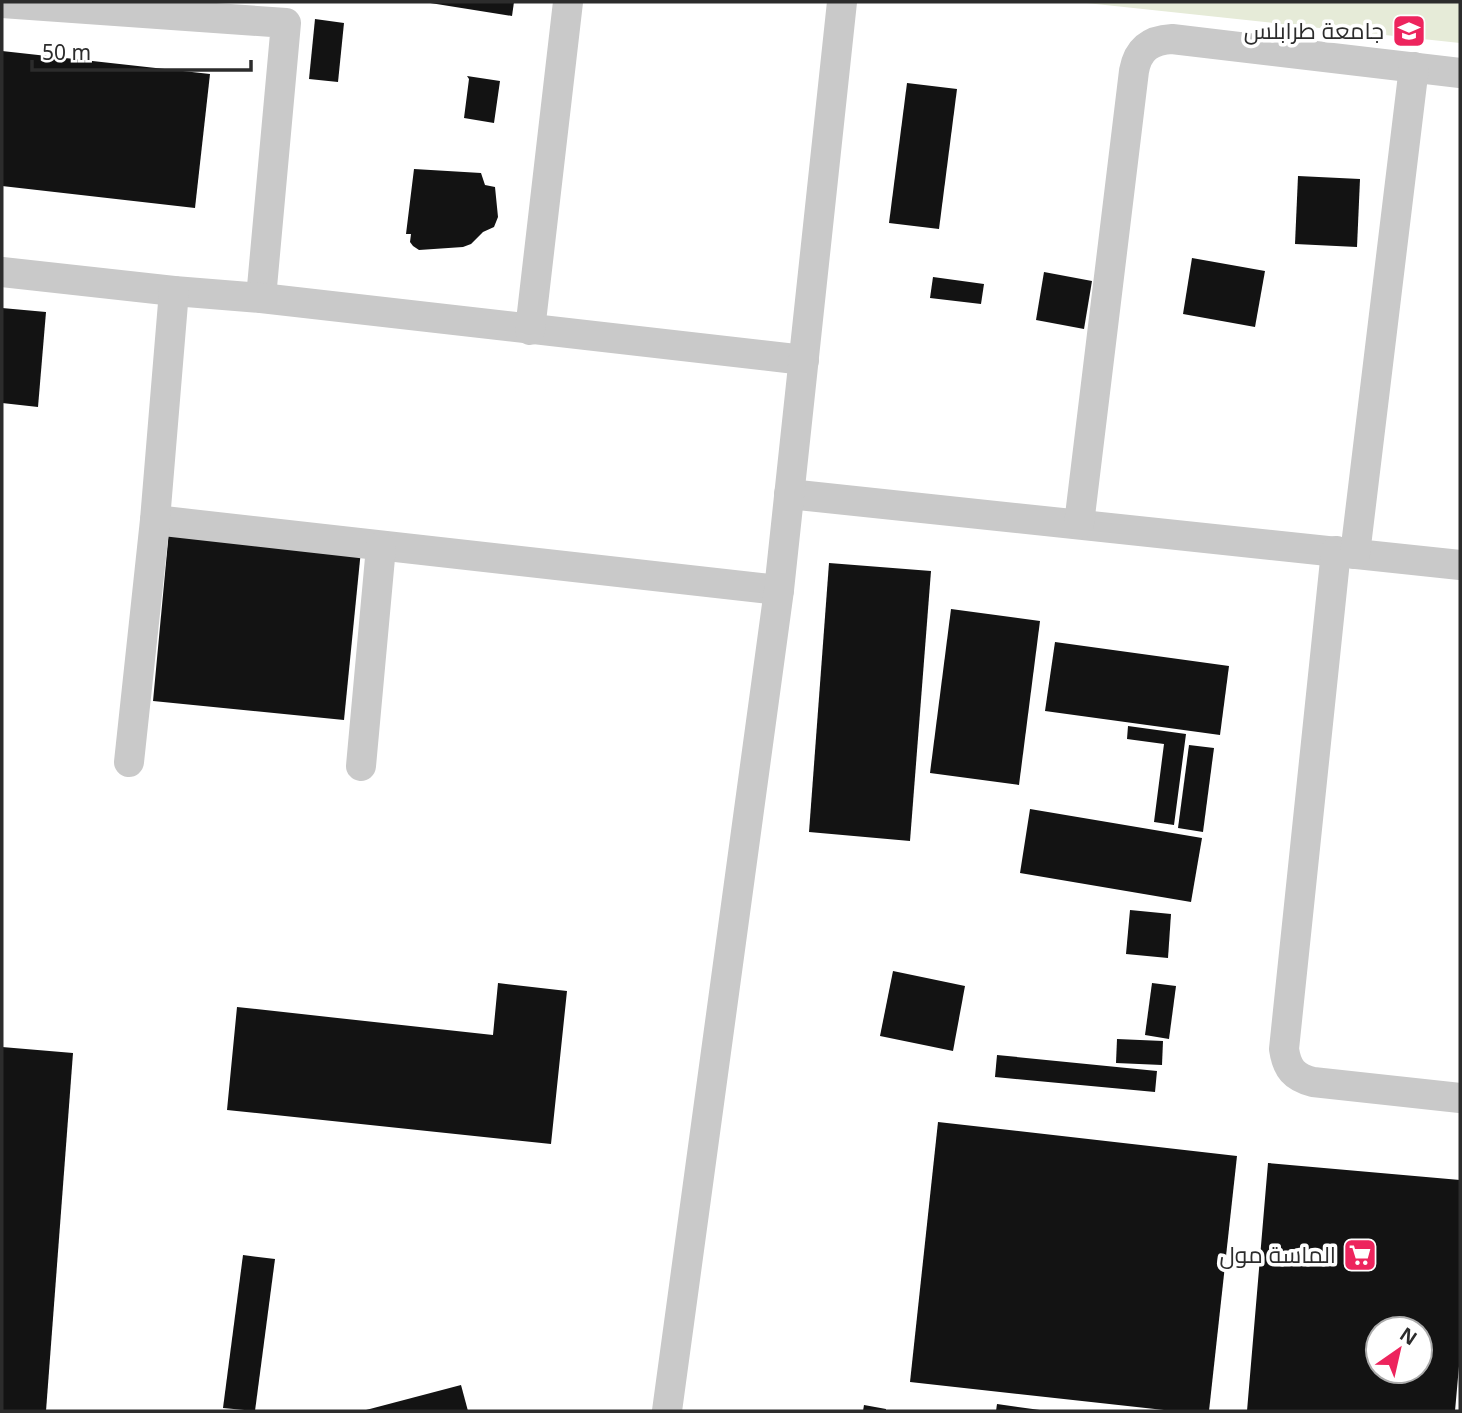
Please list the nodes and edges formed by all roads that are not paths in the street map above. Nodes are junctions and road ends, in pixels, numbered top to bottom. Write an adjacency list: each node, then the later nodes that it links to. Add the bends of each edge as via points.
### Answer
1 (568, 2): 10 (street)
2 (842, 2): 11 (street)
3 (2, 3): 4 (street)
4 (288, 12): 9 (street)
5 (1413, 67): 6 (street); 14 (street, via 1172,39 1153,42 1139,55); 16 (street)
6 (1460, 73)
7 (2, 272): 8 (street)
8 (174, 291): 9 (street); 13 (street)
9 (261, 298): 10 (street)
10 (530, 330): 11 (street)
11 (804, 360): 12 (street)
12 (789, 494): 14 (street); 18 (street)
13 (155, 520): 15 (street); 19 (street)
14 (1079, 524): 16 (street)
15 (381, 547): 18 (street); 20 (street)
16 (1346, 553): 17 (street); 21 (street, via 1284,1049 1286,1062 1301,1079 1313,1082)
17 (1460, 565)
18 (779, 590): 22 (street)
19 (129, 762)
20 (361, 766)
21 (1460, 1098)
22 (667, 1411)

